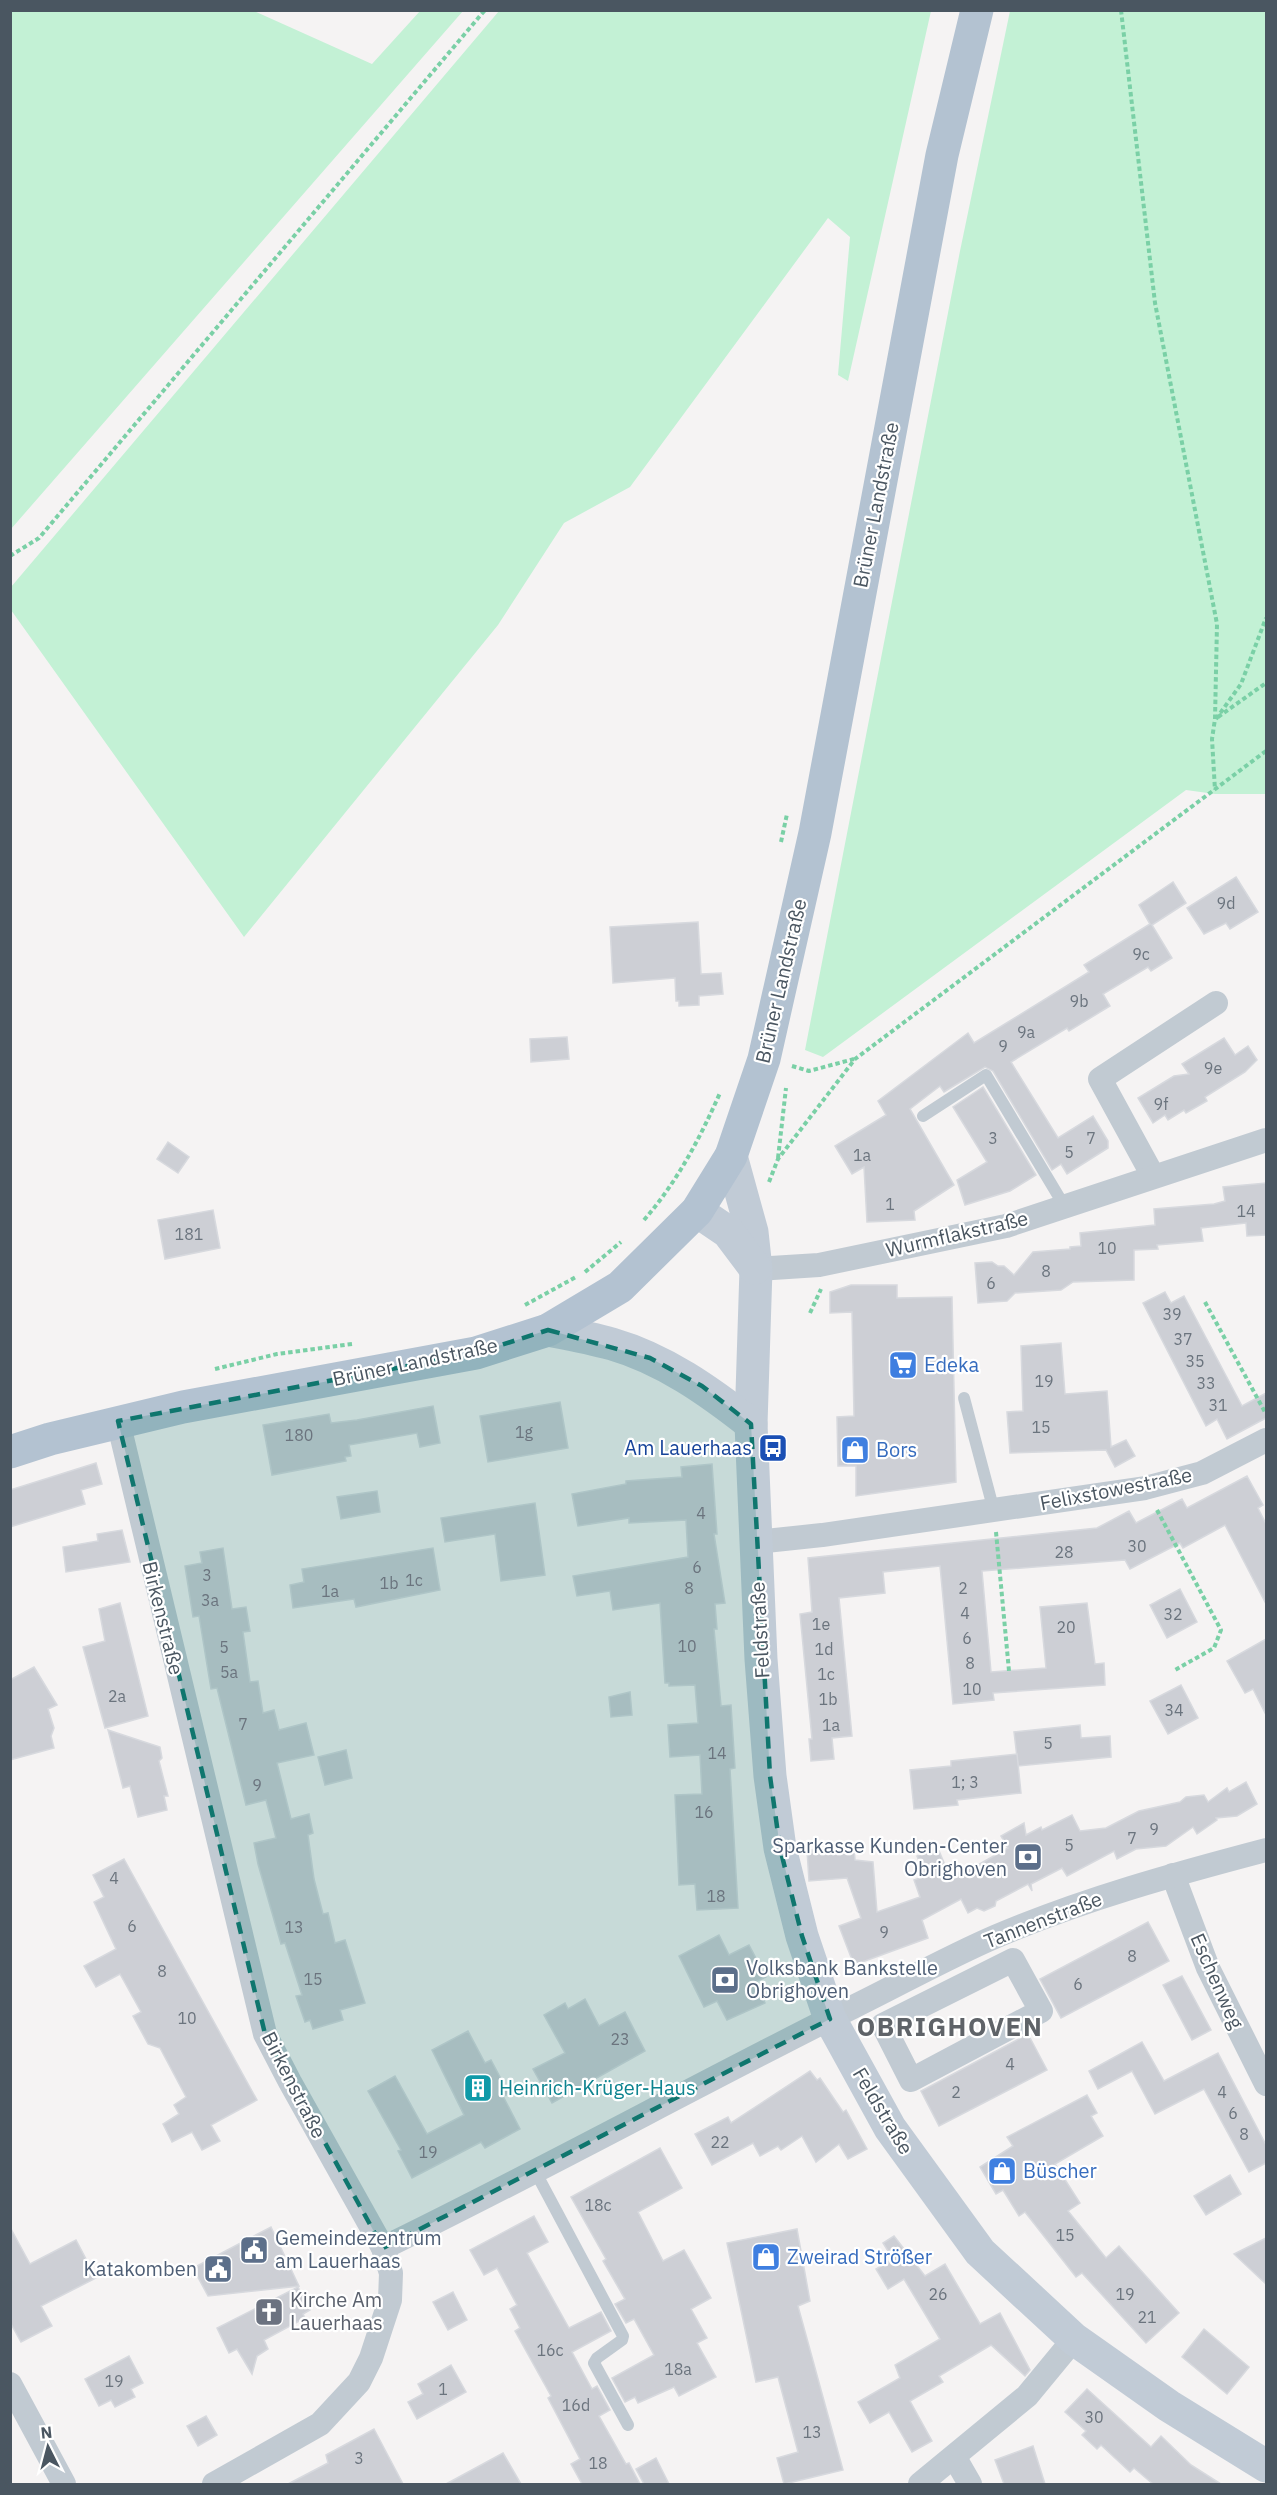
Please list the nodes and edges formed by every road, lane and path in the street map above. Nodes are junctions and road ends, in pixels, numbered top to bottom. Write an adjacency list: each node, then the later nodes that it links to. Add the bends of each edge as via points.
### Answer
1 (485, 10): 4 (path, via 39,538)
2 (977, 10): 17 (main road, Brüner Landstraße, via 942,155 815,833 764,1059)
3 (1121, 10): 7 (path, via 1155,303 1216,624)
4 (10, 556)
5 (1266, 618): 7 (path, via 1241,684)
6 (1266, 683): 7 (path)
7 (1215, 719): 9 (path)
8 (1266, 751): 9 (path)
9 (1215, 790): 18 (path, via 855,1059)
10 (788, 810): 11 (path)
11 (780, 845)
12 (1216, 1003): 19 (street, via 1100,1079)
13 (789, 1065): 18 (path)
14 (721, 1091): 23 (path, via 668,1193)
15 (923, 1116): 21 (lane, via 986,1075)
16 (1266, 1140): 19 (street, Wurmflakstraße)
17 (731, 1156): 22 (main road, Brüner Landstraße); 25 (street, Feldstraße, via 752,1232)
18 (778, 1158): 20 (path)
19 (1153, 1176): 21 (street, Wurmflakstraße)
20 (766, 1188)
21 (1065, 1207): 25 (street, Wurmflakstraße, via 1006,1226 819,1265)
22 (697, 1211): 25 (street, via 728,1232); 28 (main road, Brüner Landstraße, via 620,1287)
23 (639, 1225)
24 (623, 1241): 27 (path, via 587,1271)
25 (756, 1269): 34 (street, Feldstraße)
26 (1205, 1302): 32 (path)
27 (520, 1307)
28 (548, 1330): 33 (main road, Brüner Landstraße, via 476,1353); 34 (street, via 612,1344 650,1358 702,1386)
29 (358, 1344): 30 (path, via 277,1354)
30 (210, 1371)
31 (964, 1398): 38 (lane)
32 (1266, 1414)
33 (118, 1421): 36 (main road, Brüner Landstraße); 48 (street, Birkenstraße, via 266,2034)
34 (751, 1424): 39 (street, Feldstraße)
35 (1266, 1440): 37 (street, Felixstowestraße, via 1202,1473)
36 (10, 1452)
37 (1145, 1488): 38 (street, Felixstowestraße); 40 (path, via 1221,1630 1214,1648)
38 (994, 1511): 39 (street, Felixstowestraße); 41 (path)
39 (756, 1542): 44 (street, Feldstraße, via 769,1764 780,1848 802,1936)
40 (1175, 1670)
41 (1009, 1671)
42 (1266, 1850): 43 (street, Tannenstraße)
43 (1173, 1875): 44 (street, Tannenstraße, via 1074,1906 997,1936); 46 (street, Eschenweg, via 1208,1968)
44 (830, 2019): 47 (street); 49 (street, Feldstraße, via 890,2128 980,2252)
45 (883, 2025): 45 (street, via 912,2080 1041,2011 1013,1960)
46 (1266, 2084)
47 (535, 2171): 48 (street); 51 (lane, via 623,2336 594,2363)
48 (383, 2248): 55 (street, Birkenstraße, via 391,2273 390,2300 359,2382 320,2424)
49 (1074, 2339): 52 (street, via 1027,2396); 53 (street, Feldstraße, via 1169,2406)
50 (10, 2384): 54 (street)
51 (628, 2425)
52 (955, 2458): 56 (street); 57 (street)
53 (1266, 2466)
54 (63, 2484)
55 (214, 2484)
56 (920, 2484)
57 (970, 2484)

